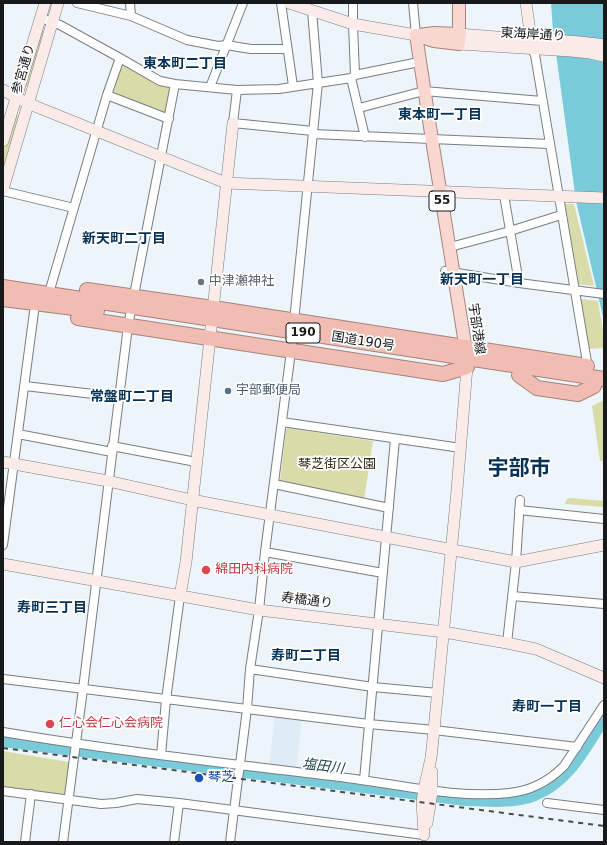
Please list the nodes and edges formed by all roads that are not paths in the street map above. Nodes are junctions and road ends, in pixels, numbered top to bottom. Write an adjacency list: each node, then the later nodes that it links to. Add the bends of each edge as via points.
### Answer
1 (45, 3): 14 (street, 参宮通り)
2 (58, 3): 15 (street, 参宮通り)
3 (77, 3): 13 (street)
4 (130, 3): 13 (street)
5 (243, 3): 20 (street)
6 (281, 3): 23 (street)
7 (289, 3): 12 (street)
8 (353, 3): 16 (street)
9 (413, 3): 17 (street)
10 (459, 3): 18 (main road)
11 (526, 3): 19 (street)
12 (312, 11): 16 (street); 28 (street)
13 (131, 16): 20 (street, via 188,40 218,46)
14 (41, 18): 15 (street); 36 (street, 参宮通り)
15 (52, 22): 25 (street); 38 (street, 参宮通り)
16 (353, 24): 17 (street); 27 (street)
17 (416, 35): 18 (main road, via 434,33); 26 (main road, 宇部港線 / 55)
18 (459, 39): 19 (street, 東海岸通り)
19 (531, 44): 21 (street, 東海岸通り); 37 (street)
20 (226, 45): 23 (street, via 251,49); 31 (street)
21 (551, 45): 22 (street, 東海岸通り, via 589,42); 24 (street, 東海岸通り)
22 (604, 45)
23 (287, 49): 30 (street)
24 (604, 56)
25 (120, 58): 29 (street, via 160,81); 35 (street)
26 (419, 62): 27 (street); 34 (main road, 宇部港線 / 55)
27 (353, 77): 28 (street); 39 (street)
28 (318, 83): 30 (street); 43 (street)
29 (175, 84): 31 (street); 40 (street)
30 (293, 86): 33 (street)
31 (210, 87): 33 (street)
32 (3, 90): 36 (street)
33 (237, 90): 41 (street)
34 (424, 91): 37 (street); 39 (street); 45 (main road, 宇部港線 / 55)
35 (107, 95): 40 (street); 42 (street)
36 (17, 98): 38 (street); 46 (street, 参宮通り)
37 (542, 101): 47 (street)
38 (28, 103): 42 (street); 50 (street, 参宮通り)
39 (359, 108): 44 (street)
40 (168, 119): 48 (street)
41 (233, 123): 43 (street); 49 (street)
42 (96, 131): 48 (street); 56 (street)
43 (313, 133): 44 (street); 51 (street)
44 (365, 137): 45 (street)
45 (432, 140): 47 (street); 52 (main road, 宇部港線 / 55)
46 (3, 141)
47 (550, 144): 54 (street)
48 (161, 157): 49 (street); 67 (street)
49 (226, 183): 51 (street); 68 (street)
50 (4, 185): 56 (street)
51 (308, 187): 52 (street); 69 (street)
52 (441, 192): 53 (street); 59 (main road, 宇部港線 / 55)
53 (504, 195): 54 (street); 58 (street)
54 (559, 196): 55 (street); 57 (street)
55 (604, 198)
56 (74, 208): 66 (street)
57 (561, 215): 58 (street); 63 (street)
58 (510, 231): 59 (street); 61 (street)
59 (450, 247): 60 (main road, 宇部港線 / 55)
60 (449, 271): 61 (street); 70 (main road, 宇部港線 / 55)
61 (519, 283): 63 (street)
62 (3, 287): 66 (highway, 国道190号 / 190)
63 (574, 290): 64 (street); 71 (street)
64 (600, 294)
65 (3, 299): 66 (highway, 国道190号 / 190)
66 (43, 299): 67 (highway); 67 (highway, 国道190号 / 190, via 69,307); 72 (street)
67 (130, 311): 68 (highway, 国道190号 / 190); 68 (highway); 73 (street)
68 (212, 323): 69 (highway, 国道190号 / 190); 69 (highway); 79 (street)
69 (292, 336): 70 (highway, 国道190号 / 190); 70 (highway); 74 (street)
70 (467, 357): 71 (highway, 国道190号 / 190); 71 (highway, 国道190号 / 190, via 520,375); 77 (street)
71 (596, 379)
72 (25, 386): 73 (street); 75 (street)
73 (119, 397): 78 (street)
74 (282, 422): 76 (street); 82 (street)
75 (18, 434): 78 (street); 80 (street)
76 (395, 440): 77 (street); 85 (street)
77 (461, 448): 92 (street)
78 (112, 449): 79 (street); 81 (street)
79 (196, 462): 83 (street)
80 (9, 463): 81 (street); 90 (street)
81 (108, 481): 83 (street); 97 (street)
82 (274, 484): 85 (street); 87 (street)
83 (192, 500): 87 (street); 98 (street)
84 (520, 500): 86 (street)
85 (389, 508): 89 (street)
86 (519, 510): 88 (street); 94 (street)
87 (270, 515): 89 (street); 93 (street)
88 (604, 518)
89 (387, 537): 92 (street); 96 (street)
90 (3, 545)
91 (604, 545): 94 (street)
92 (451, 549): 94 (street); 103 (street)
93 (265, 552): 96 (street); 101 (street)
94 (516, 562): 99 (street)
95 (3, 564): 97 (street, 寿橋通り)
96 (383, 573): 102 (street)
97 (96, 581): 98 (street, 寿橋通り); 109 (street)
98 (180, 596): 101 (street, 寿橋通り); 111 (street)
99 (512, 596): 100 (street); 104 (street)
100 (604, 604)
101 (259, 610): 102 (street, 寿橋通り); 105 (street)
102 (379, 624): 103 (street, 寿橋通り); 108 (street)
103 (444, 632): 104 (street, 寿橋通り); 110 (street)
104 (507, 642): 106 (street, 寿橋通り, via 536,649)
105 (250, 669): 108 (street); 113 (street)
106 (604, 678)
107 (3, 679): 109 (street)
108 (373, 686): 110 (street); 114 (street)
109 (83, 689): 111 (street); 118 (street)
110 (438, 693): 115 (street)
111 (166, 700): 113 (street); 119 (street)
112 (604, 705): 117 (street)
113 (247, 709): 114 (street); 120 (street)
114 (369, 724): 115 (street); 121 (street)
115 (434, 730): 117 (street); 123 (street)
116 (3, 732): 118 (street)
117 (577, 747): 123 (street, via 557,773 542,784 526,790 500,794)
118 (76, 749): 119 (street); 125 (street)
119 (161, 755): 120 (street)
120 (239, 766): 121 (street); 128 (street)
121 (364, 780): 123 (street)
122 (3, 791): 124 (street)
123 (428, 793): 130 (street)
124 (31, 794): 125 (street); 131 (street)
125 (69, 800): 126 (street, via 101,804 137,799); 132 (street)
126 (179, 803): 128 (street); 133 (street)
127 (547, 803): 129 (street)
128 (233, 809): 130 (street); 134 (street)
129 (604, 810)
130 (423, 839)
131 (25, 842)
132 (63, 842)
133 (174, 842)
134 (230, 842)

